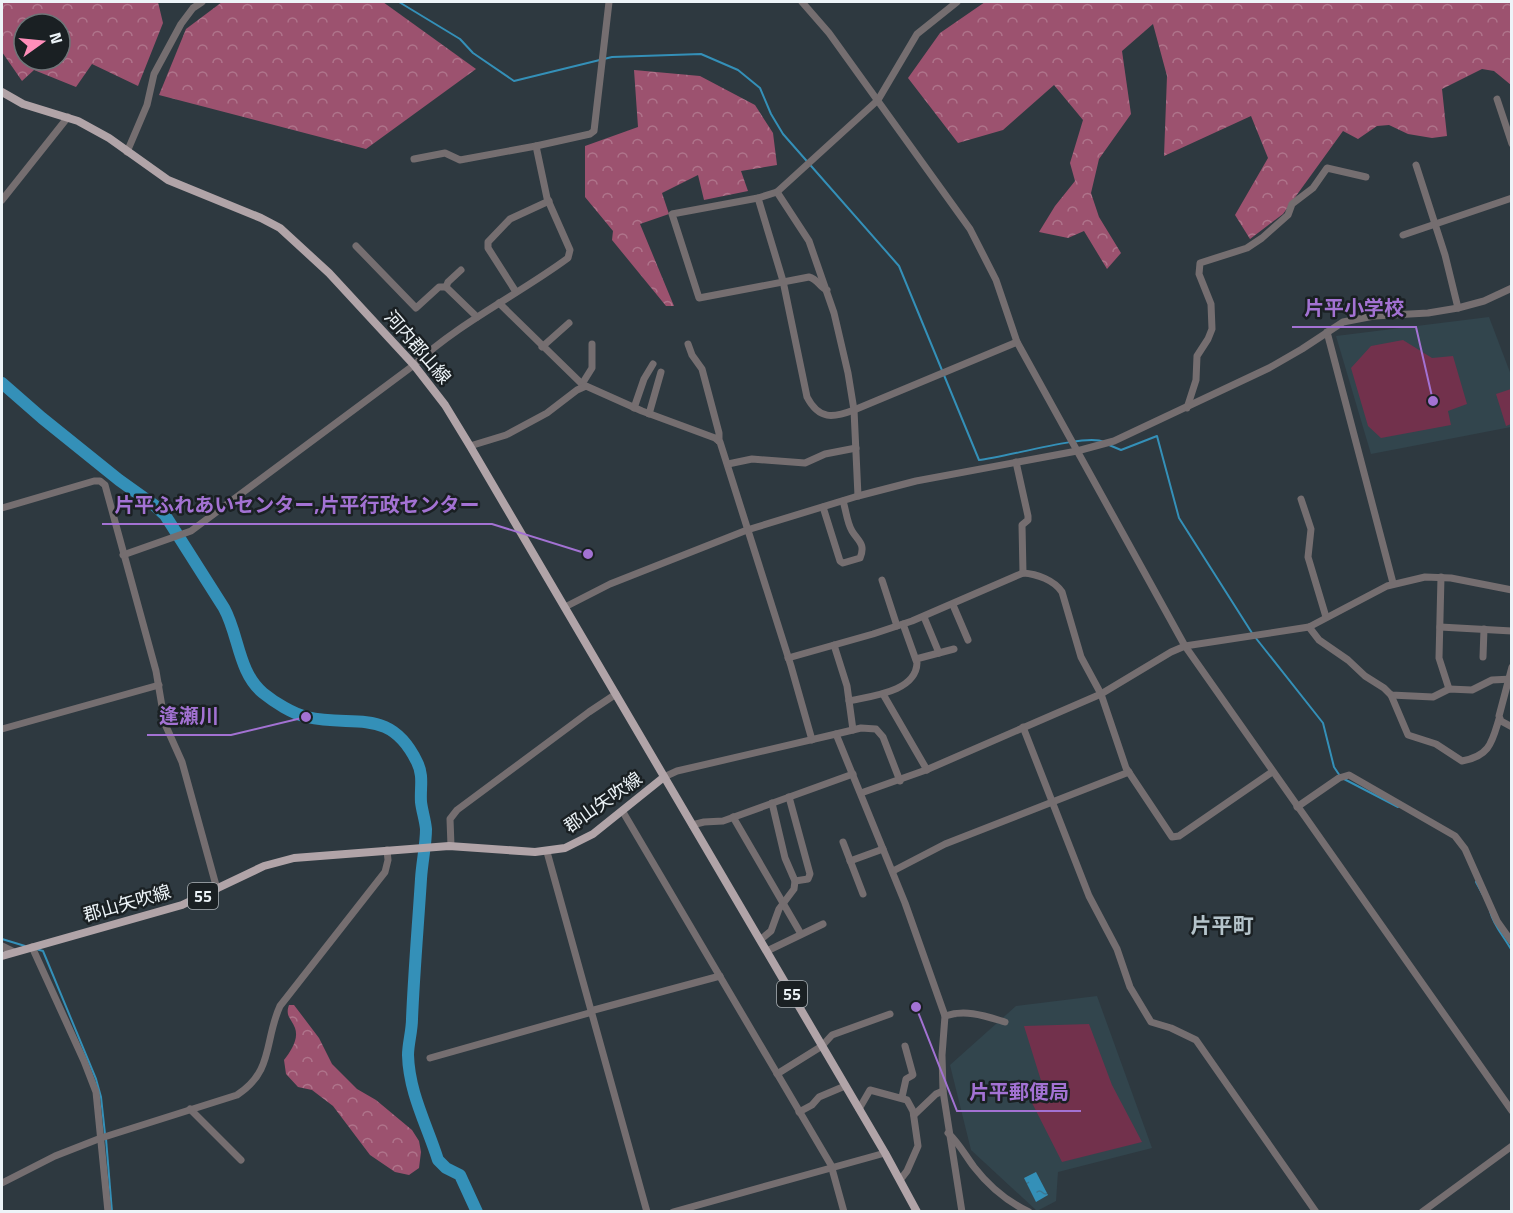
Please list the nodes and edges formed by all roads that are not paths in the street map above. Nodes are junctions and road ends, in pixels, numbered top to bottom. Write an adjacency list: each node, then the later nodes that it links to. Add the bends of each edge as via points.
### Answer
1 (202, 2): 11 (street, via 181,24 154,75 147,105)
2 (609, 2): 10 (street, via 594,132)
3 (802, 2): 7 (street)
4 (957, 2): 7 (street, via 917,34)
5 (2, 92): 8 (main road, 河内郡山線, via 22,104)
6 (1497, 99): 9 (street)
7 (878, 100): 15 (street); 34 (street, via 970,229 996,280)
8 (68, 117): 11 (main road, 河内郡山線, via 96,130); 18 (street)
9 (1512, 144)
10 (536, 146): 12 (street, via 460,160 445,153); 19 (street)
11 (127, 152): 39 (main road, 河内郡山線, via 168,180 280,228 329,273)
12 (414, 159)
13 (1416, 165): 20 (street)
14 (1366, 177): 43 (street, via 1325,169 1313,188 1292,204 1288,215 1262,238 1247,248 1200,263 1199,274 1211,304 1212,329 1197,356 1196,380)
15 (777, 192): 16 (street); 27 (street, via 809,241)
16 (759, 198): 24 (street); 24 (street, via 672,214 697,298)
17 (1512, 198): 20 (street)
18 (2, 200)
19 (549, 201): 28 (street, via 570,254); 28 (street, via 510,219 488,242)
20 (1436, 224): 21 (street); 30 (street)
21 (1403, 235)
22 (356, 246): 25 (street, via 416,308 439,287)
23 (461, 270): 25 (street)
24 (783, 281): 27 (street, via 812,277); 44 (street, via 807,397 829,416)
25 (446, 287): 31 (street)
26 (1512, 288): 30 (street)
27 (827, 290): 44 (street)
28 (516, 292): 29 (street)
29 (499, 303): 31 (street); 37 (street)
30 (1458, 308): 33 (street, via 1356,319)
31 (477, 317): 39 (street)
32 (569, 323): 37 (street)
33 (1327, 332): 43 (street, via 1302,350); 62 (street)
34 (1017, 342): 44 (street); 49 (street)
35 (592, 344): 41 (street, via 592,368)
36 (688, 344): 46 (street, via 702,369)
37 (542, 347): 41 (street)
38 (653, 364): 42 (street)
39 (414, 365): 47 (main road, 河内郡山線); 58 (street, via 191,531)
40 (661, 372): 45 (street)
41 (583, 385): 42 (street); 47 (street, via 515,431)
42 (634, 408): 45 (street)
43 (1187, 408): 49 (street, via 1121,438)
44 (854, 410): 48 (street)
45 (649, 414): 46 (street)
46 (719, 441): 51 (street)
47 (470, 446): 65 (main road, 河内郡山線)
48 (856, 448): 51 (street, via 805,463 752,459); 52 (street)
49 (1077, 451): 50 (street); 75 (street)
50 (1016, 462): 52 (street); 59 (street, via 1028,516 1022,525)
51 (728, 464): 57 (street)
52 (858, 496): 54 (street)
53 (1301, 499): 67 (street, via 1311,529 1308,557)
54 (843, 501): 55 (street); 55 (street, via 851,530 862,546 860,558 846,563 840,561)
55 (823, 507): 57 (street)
56 (2, 508): 58 (street, via 100,481 105,485)
57 (747, 531): 65 (street, via 610,584); 79 (street)
58 (123, 555): 83 (street)
59 (1023, 573): 64 (street); 87 (street, via 1050,580 1059,587 1081,657)
60 (1441, 577): 62 (street); 63 (street); 70 (street)
61 (882, 580): 68 (street)
62 (1393, 584): 67 (street)
63 (1512, 590)
64 (953, 605): 66 (street); 73 (street)
65 (566, 608): 85 (main road, 河内郡山線)
66 (924, 616): 68 (street); 77 (street)
67 (1326, 617): 69 (street)
68 (900, 625): 74 (street); 80 (street)
69 (1309, 627): 75 (street); 88 (street, via 1318,640)
70 (1440, 627): 71 (street); 84 (street, via 1439,658)
71 (1484, 629): 72 (street); 78 (street)
72 (1512, 631)
73 (968, 640)
74 (834, 645): 79 (street); 89 (street)
75 (1185, 646): 87 (street); 99 (street)
76 (954, 650): 77 (street)
77 (939, 653): 80 (street)
78 (1483, 657)
79 (788, 658): 96 (street)
80 (916, 659): 86 (street, via 916,669 909,681)
81 (1512, 668): 82 (street)
82 (1510, 679): 84 (street, via 1487,681 1474,690); 90 (street)
83 (159, 685): 93 (street); 119 (street, via 165,724 182,762)
84 (1449, 689): 88 (street, via 1433,697)
85 (616, 694): 101 (main road, 河内郡山線); 112 (street, via 457,810 450,819)
86 (883, 694): 89 (street); 97 (street)
87 (1101, 694): 91 (street); 98 (street)
88 (1391, 695): 90 (street, via 1410,737 1436,744 1462,761 1489,748)
89 (849, 701): 94 (street)
90 (1499, 719): 92 (street)
91 (1023, 727): 97 (street); 105 (street)
92 (1512, 727)
93 (2, 729)
94 (853, 730): 95 (street); 102 (street, via 871,728 880,733)
95 (836, 734): 96 (street); 100 (street)
96 (812, 740): 101 (street)
97 (927, 770): 102 (street)
98 (1129, 772): 99 (street, via 1174,837); 105 (street)
99 (1272, 772): 107 (street)
100 (852, 774): 103 (street); 104 (street)
101 (664, 777): 108 (main road, 郡山矢吹線 / 55); 110 (main road, 郡山矢吹線 / 55)
102 (900, 781): 103 (street)
103 (861, 794): 113 (street)
104 (789, 797): 106 (street); 118 (street, via 810,874 808,879)
105 (1053, 802): 117 (street, via 945,844); 164 (street, via 1089,896 1148,1018 1196,1040)
106 (772, 803): 109 (street); 118 (street, via 785,858)
107 (1297, 807): 125 (street, via 1349,775 1455,836 1465,849 1497,921); 145 (street)
108 (623, 812): 115 (main road, 郡山矢吹線 / 55, via 582,841); 131 (street)
109 (733, 817): 110 (street); 121 (street)
110 (692, 825): 124 (main road, 郡山矢吹線 / 55)
111 (843, 842): 116 (street)
112 (450, 846): 114 (main road, 郡山矢吹線 / 55); 115 (main road, 郡山矢吹線 / 55)
113 (883, 849): 116 (street); 117 (street)
114 (387, 850): 119 (main road, 郡山矢吹線 / 55, via 282,861); 144 (street, via 385,872 280,1006 264,1062 252,1085 237,1095)
115 (547, 852): 132 (street)
116 (850, 861): 120 (street)
117 (892, 871): 134 (street)
118 (795, 881): 121 (street, via 794,892)
119 (217, 889): 127 (main road, 郡山矢吹線 / 55, via 182,905)
120 (863, 894)
121 (783, 904): 123 (street); 124 (street, via 771,931)
122 (823, 924): 123 (street)
123 (801, 934): 128 (street)
124 (760, 940): 128 (main road, 郡山矢吹線 / 55)
125 (1512, 942)
126 (2, 946): 129 (street)
127 (32, 947): 129 (main road, 郡山矢吹線 / 55); 149 (street, via 96,1092)
128 (767, 951): 136 (main road, 郡山矢吹線 / 55)
129 (14, 952): 130 (main road, 郡山矢吹線 / 55)
130 (2, 956)
131 (720, 976): 132 (street); 139 (street)
132 (591, 1012): 138 (street); 158 (street)
133 (890, 1014): 136 (street, via 832,1035)
134 (945, 1016): 135 (street, via 972,1012); 141 (street)
135 (1005, 1022)
136 (822, 1046): 139 (street); 140 (main road, 郡山矢吹線 / 55)
137 (905, 1046): 142 (street, via 913,1075 906,1079)
138 (430, 1058)
139 (777, 1074): 146 (street)
140 (845, 1086): 143 (main road, 郡山矢吹線 / 55); 146 (street, via 819,1097)
141 (943, 1091): 147 (street); 148 (street)
142 (902, 1097): 143 (street, via 870,1090); 147 (street)
143 (859, 1109): 151 (main road, 郡山矢吹線 / 55)
144 (190, 1110): 149 (street); 152 (street)
145 (1512, 1111)
146 (799, 1112): 153 (street)
147 (914, 1115): 154 (street, via 918,1146)
148 (948, 1133): 156 (street, via 987,1181); 162 (street)
149 (101, 1138): 155 (street); 157 (street)
150 (1512, 1146): 165 (street)
151 (885, 1153): 153 (street); 154 (main road, 郡山矢吹線 / 55)
152 (241, 1160)
153 (832, 1168): 159 (street); 160 (street)
154 (900, 1180): 161 (main road, 郡山矢吹線 / 55)
155 (2, 1183)
156 (1021, 1209): 163 (street)
157 (108, 1212)
158 (647, 1212)
159 (673, 1212)
160 (844, 1212)
161 (917, 1212)
162 (962, 1212)
163 (1029, 1212)
164 (1316, 1212)
165 (1422, 1212)

